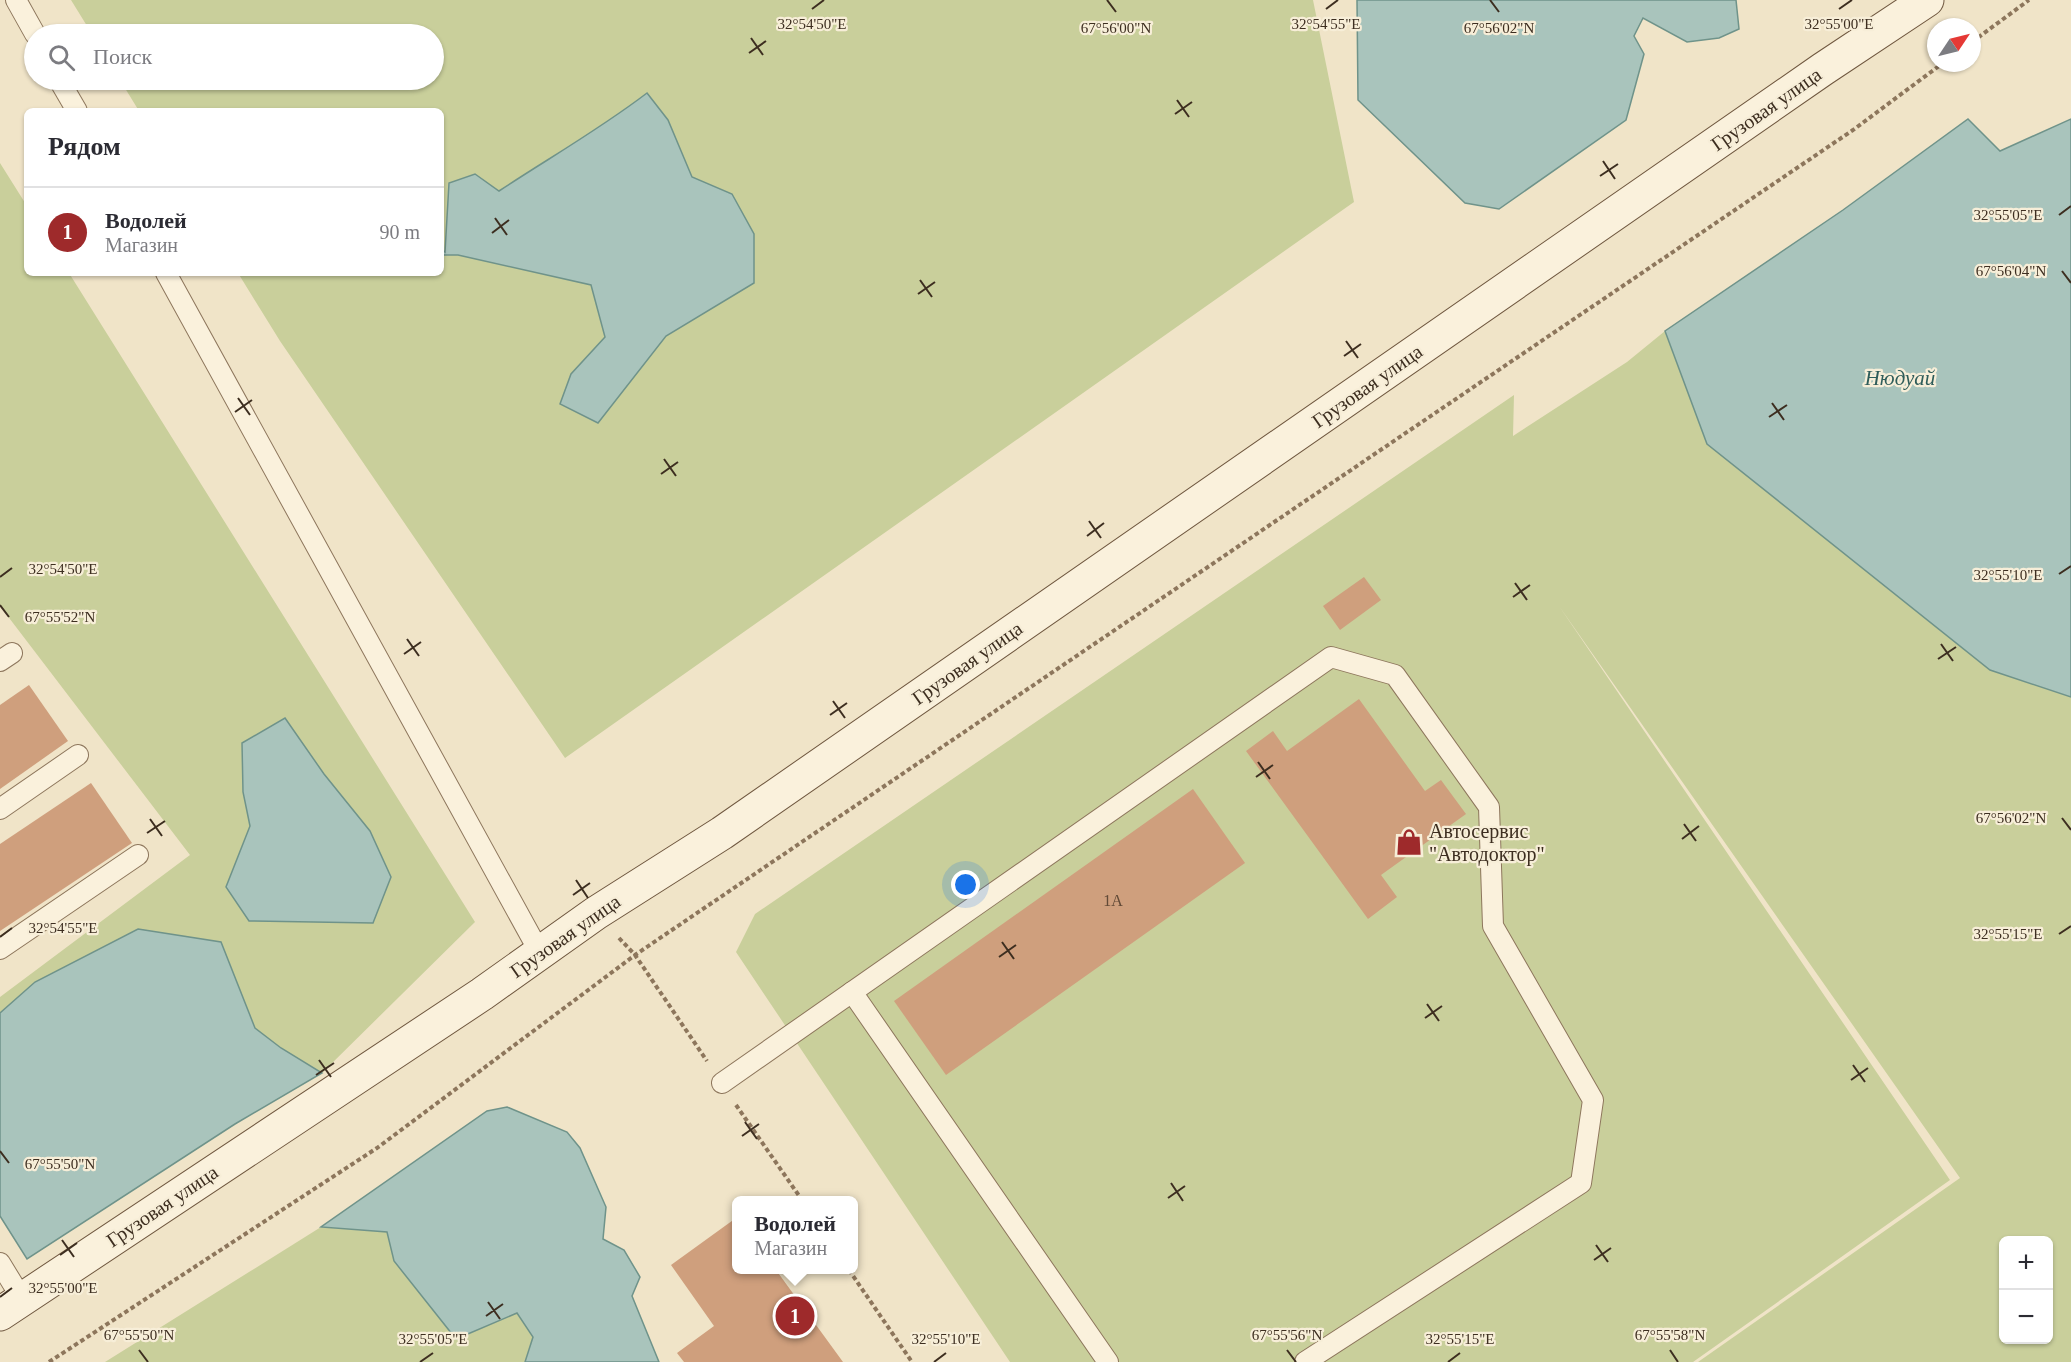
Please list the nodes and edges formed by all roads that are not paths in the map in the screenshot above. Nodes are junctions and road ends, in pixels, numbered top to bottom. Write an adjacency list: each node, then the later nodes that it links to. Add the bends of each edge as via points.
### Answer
1 (16, 0): 3 (lane)
2 (1927, 0): 11 (main road, Грузовая улица, via 722,833)
3 (29, 24)
4 (65, 90): 5 (lane)
5 (75, 108)
6 (168, 276): 11 (lane)
7 (78, 755): 8 (lane)
8 (0, 809)
9 (138, 855): 10 (lane)
10 (0, 950)
11 (540, 953): 15 (main road, Грузовая улица)
12 (852, 992): 13 (lane); 16 (lane); 17 (lane, via 1331,657 1395,675 1489,807 1493,926 1593,1100 1581,1183)
13 (722, 1083)
14 (0, 1263): 15 (lane)
15 (11, 1307)
16 (1108, 1362)
17 (1305, 1362)

